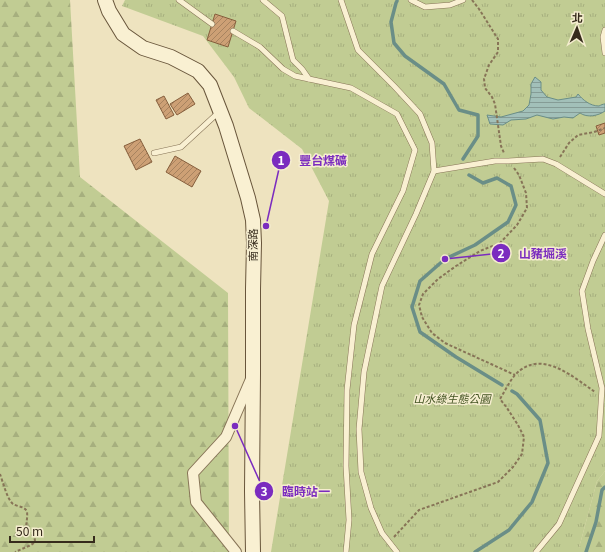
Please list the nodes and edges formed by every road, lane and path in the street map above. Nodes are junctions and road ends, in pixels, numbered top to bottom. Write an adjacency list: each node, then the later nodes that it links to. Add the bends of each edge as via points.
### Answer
1 (105, 0): 13 (main road, 南深路, via 108,11 123,34 143,48 171,57 198,71 210,85)
2 (179, 0): 8 (lane)
3 (263, 0): 12 (lane, via 282,16 293,60)
4 (341, 0): 18 (lane, via 358,50 420,114 432,143)
5 (411, 0): 6 (lane, via 425,8 450,5)
6 (462, 0)
7 (472, 0): 16 (path, via 498,39 498,52 489,65 484,79 485,88 495,104 501,146)
8 (212, 24)
9 (605, 30): 11 (lane)
10 (233, 31): 12 (lane, via 260,47 283,69 295,76)
11 (605, 53)
12 (308, 79): 29 (lane, via 351,88 397,114 415,150 403,191 372,254 354,325 347,390 346,466 349,520)
13 (220, 111): 15 (lane, via 181,147); 21 (main road, 南深路, via 253,220)
14 (605, 128): 17 (path, via 578,136 569,143)
15 (154, 154)
16 (508, 161): 17 (lane, via 543,158); 18 (lane); 22 (path, via 519,175 526,193 527,208 518,225 500,243 480,251 438,279 423,294 419,305 422,317 432,333 445,343)
17 (556, 164): 19 (lane)
18 (434, 171): 25 (lane, via 382,286 364,372 359,429 361,472 370,508)
19 (605, 194)
20 (605, 235): 23 (lane, via 582,291 602,388)
21 (253, 374): 27 (street, via 226,437 193,473 196,502); 28 (main road, 南深路)
22 (515, 375): 23 (path, via 527,366 540,363 553,366); 25 (path, via 500,399 524,437 522,454 498,482 419,510)
23 (601, 397): 31 (lane, via 598,436 559,524)
24 (0, 474): 26 (path, via 8,497 13,504 26,512 25,527 35,538 31,545)
25 (389, 542): 30 (lane)
26 (16, 552)
27 (236, 552)
28 (254, 552)
29 (346, 552)
30 (397, 552)
31 (536, 552)

